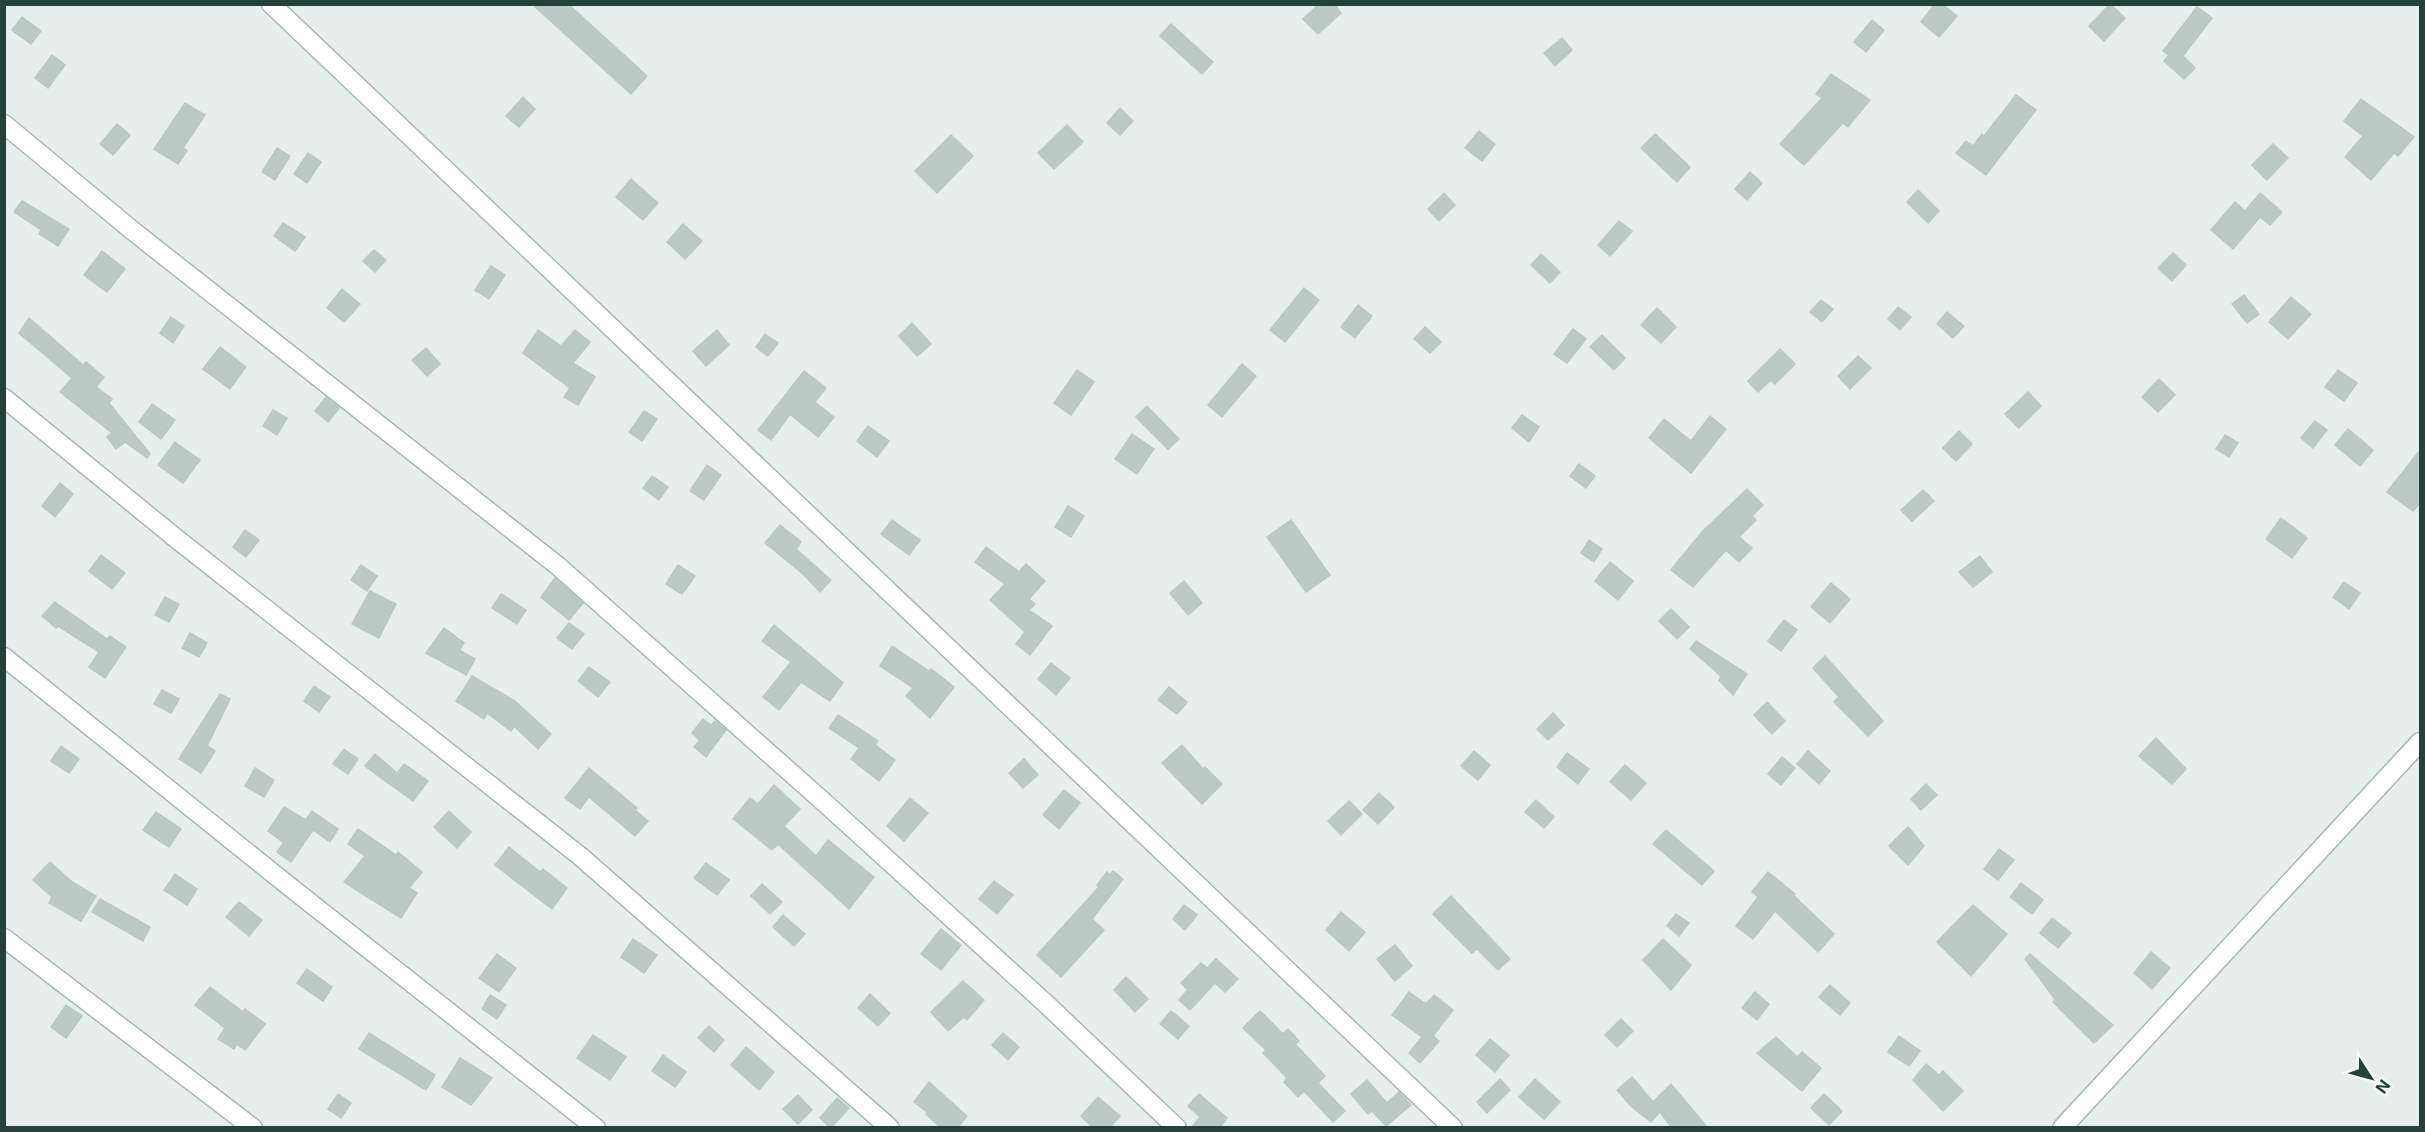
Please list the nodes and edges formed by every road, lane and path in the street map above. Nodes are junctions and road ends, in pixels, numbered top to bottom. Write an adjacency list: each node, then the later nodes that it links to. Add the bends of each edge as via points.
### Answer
1 (272, 4): 11 (street)
2 (4, 124): 10 (street, via 142,238 558,566 870,843)
3 (4, 398): 9 (street, via 580,856)
4 (4, 657): 8 (street)
5 (2421, 742): 12 (street)
6 (4, 938): 7 (street)
7 (253, 1128)
8 (596, 1128)
9 (890, 1128)
10 (1177, 1128)
11 (1453, 1128)
12 (2062, 1128)

